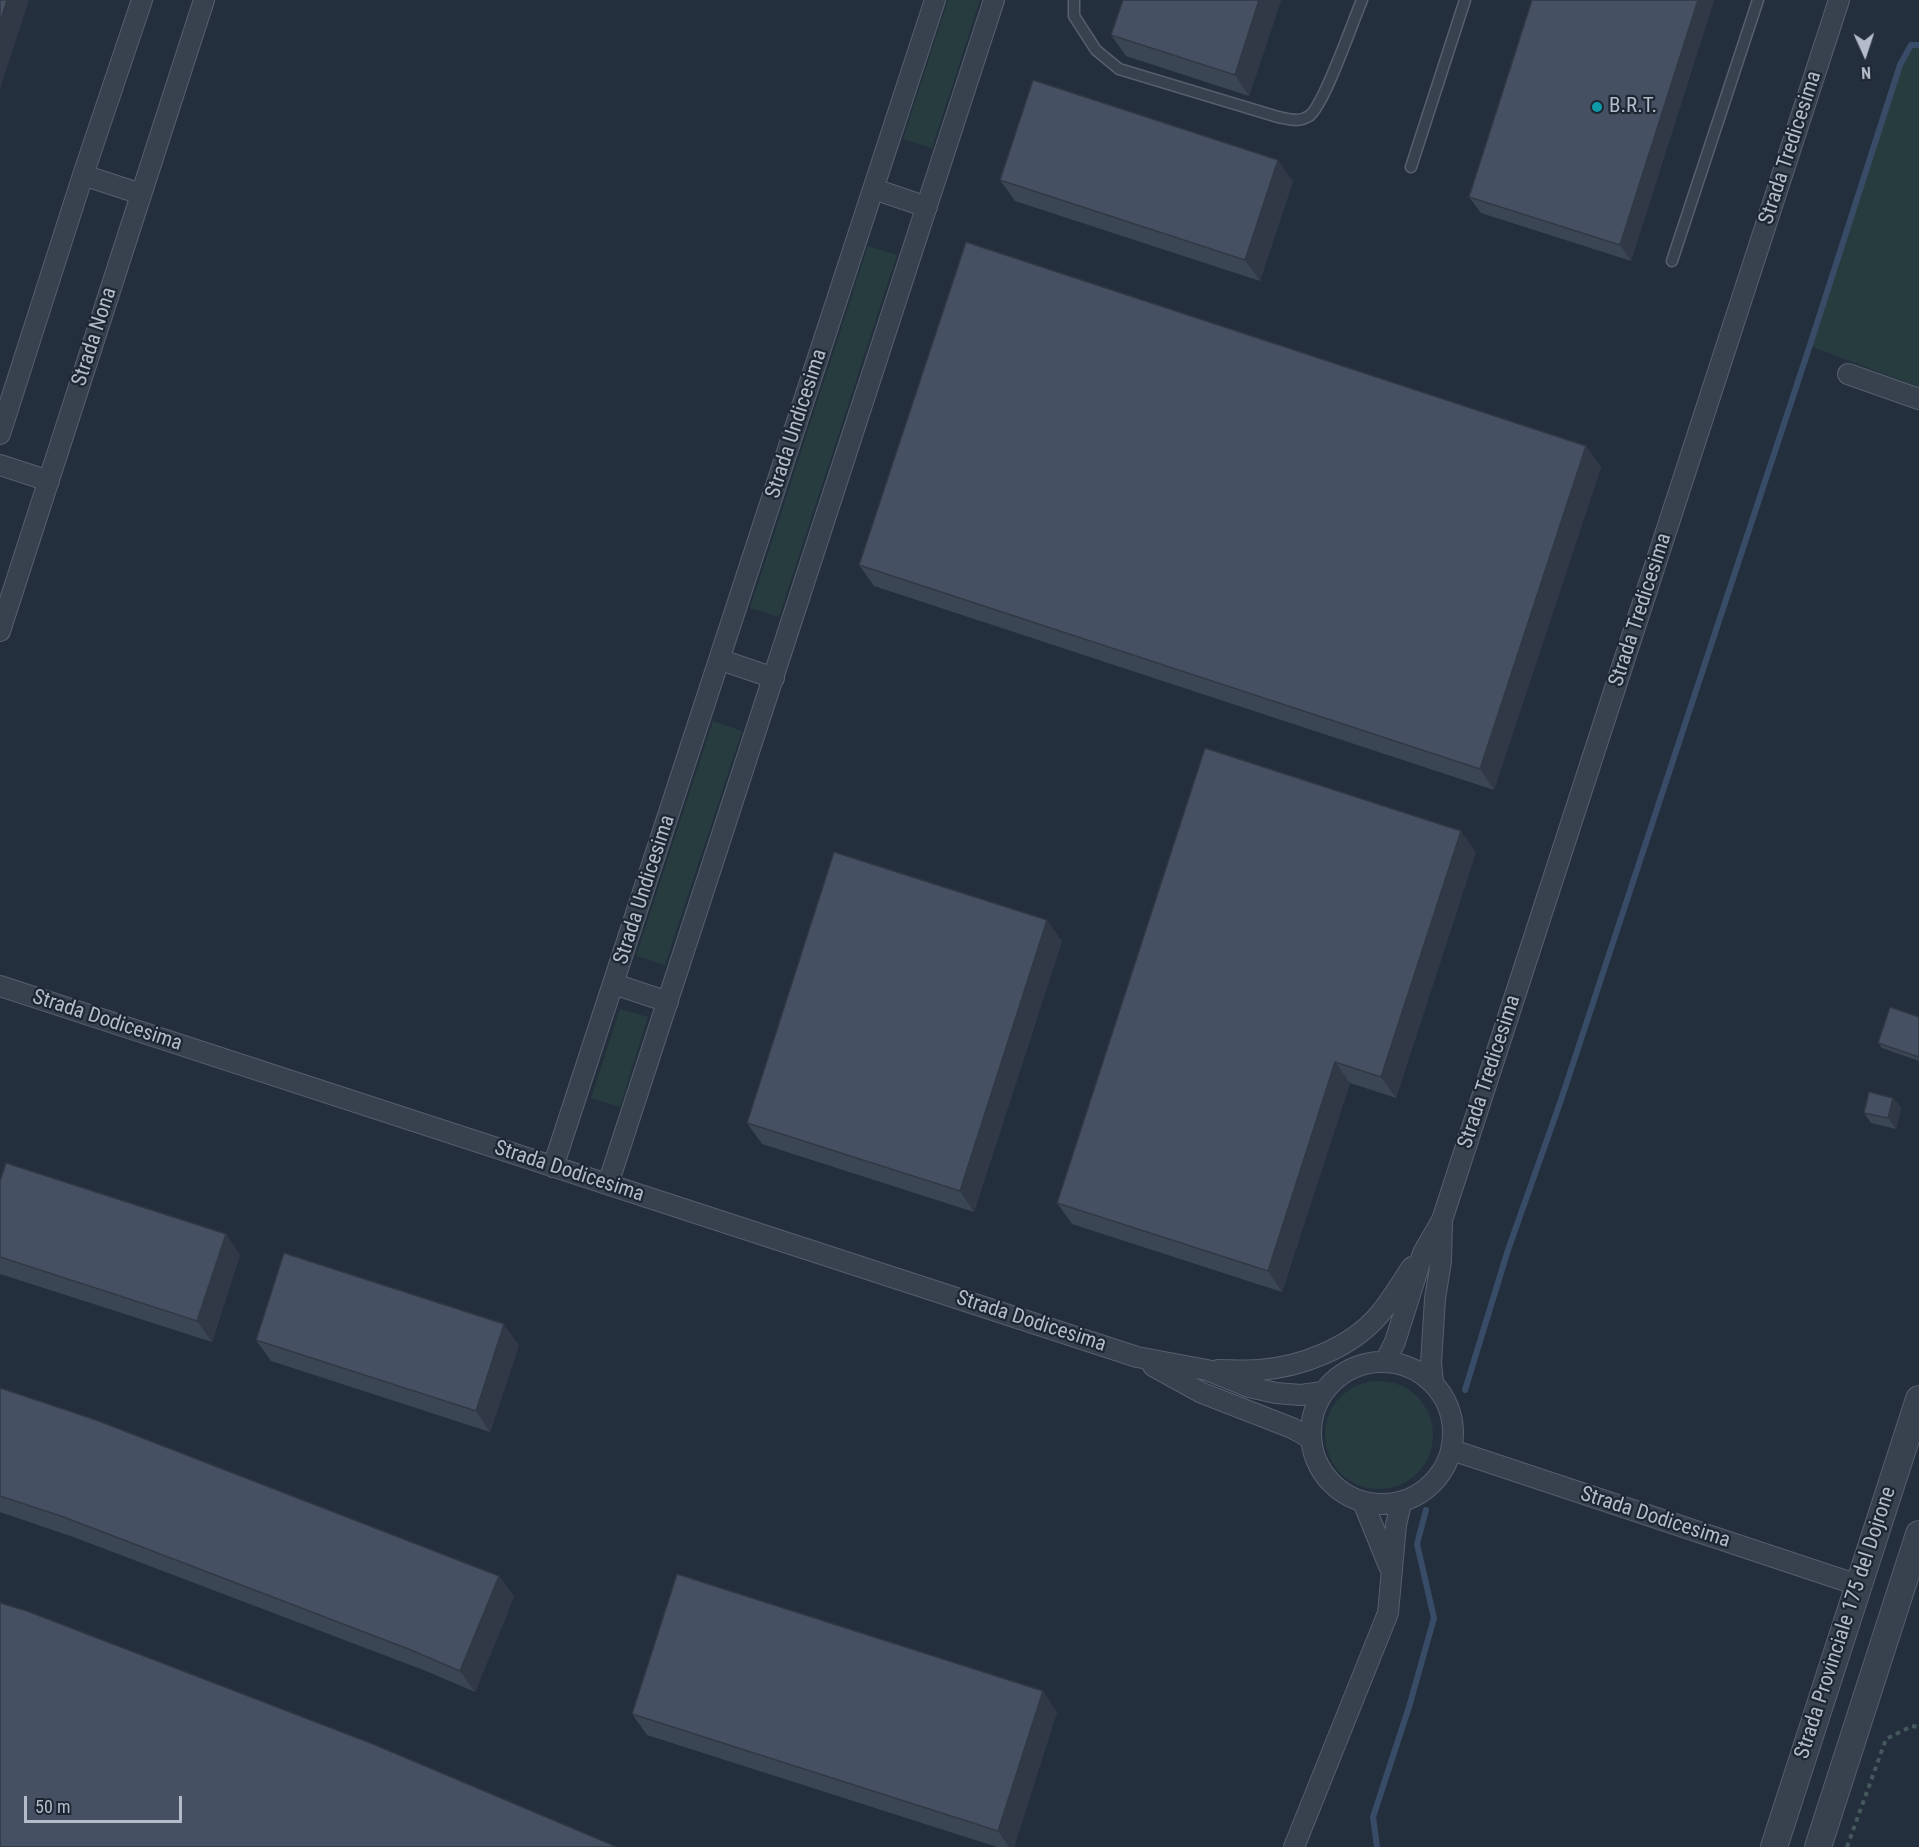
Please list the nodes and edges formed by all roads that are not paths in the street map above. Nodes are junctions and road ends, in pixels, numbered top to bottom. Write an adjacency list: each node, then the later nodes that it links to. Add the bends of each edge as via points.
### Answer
1 (142, 0): 11 (street)
2 (204, 0): 13 (street, Strada Nona)
3 (935, 0): 12 (street, Strada Undicesima)
4 (994, 0): 14 (street)
5 (1074, 0): 6 (lane, via 1074,16 1090,41 1119,69 1298,121 1311,115 1326,92)
6 (1362, 0)
7 (1465, 0): 10 (lane)
8 (1758, 0): 15 (lane)
9 (1839, 0): 29 (street, Strada Tredicesima)
10 (1411, 167)
11 (83, 175): 13 (street); 18 (street)
12 (874, 189): 14 (street); 22 (street, Strada Undicesima)
13 (141, 194): 20 (street, Strada Nona)
14 (927, 207): 23 (street)
15 (1672, 261)
16 (1848, 374): 17 (street)
17 (1919, 399)
18 (0, 434)
19 (0, 465): 20 (street)
20 (49, 480): 21 (street, Strada Nona)
21 (0, 631)
22 (721, 660): 23 (street); 24 (street, Strada Undicesima)
23 (774, 678): 26 (street)
24 (614, 984): 26 (street, Strada Undicesima); 27 (street, Strada Undicesima)
25 (0, 986): 27 (street, Strada Dodicesima)
26 (668, 1002): 28 (street)
27 (554, 1167): 28 (street, Strada Dodicesima)
28 (608, 1185): 31 (street, Strada Dodicesima)
29 (1442, 1220): 30 (street); 34 (street)
30 (1423, 1253): 32 (street); 33 (street, via 1378,1316 1354,1337 1323,1354 1292,1365 1260,1370)
31 (1137, 1357): 33 (street); 37 (street, via 1202,1393)
32 (1385, 1362): 34 (street, via 1406,1365); 35 (street, via 1354,1367)
33 (1207, 1370): 35 (street, via 1276,1393)
34 (1432, 1382): 38 (street, via 1447,1402 1454,1426)
35 (1323, 1392): 37 (street, via 1312,1414)
36 (1919, 1399): 43 (street, Strada Provinciale 175 del Dojrone)
37 (1310, 1438): 39 (street, via 1326,1479 1342,1494)
38 (1452, 1450): 40 (street, via 1434,1483); 43 (street, Strada Dodicesima)
39 (1363, 1502): 40 (street); 42 (street)
40 (1401, 1503): 42 (street)
41 (1919, 1534): 46 (street, Strada Provinciale 175 del Dojrone)
42 (1390, 1569): 44 (street, via 1388,1613 1381,1634)
43 (1858, 1585): 45 (street, Strada Provinciale 175 del Dojrone)
44 (1294, 1847)
45 (1774, 1847)
46 (1818, 1847)

